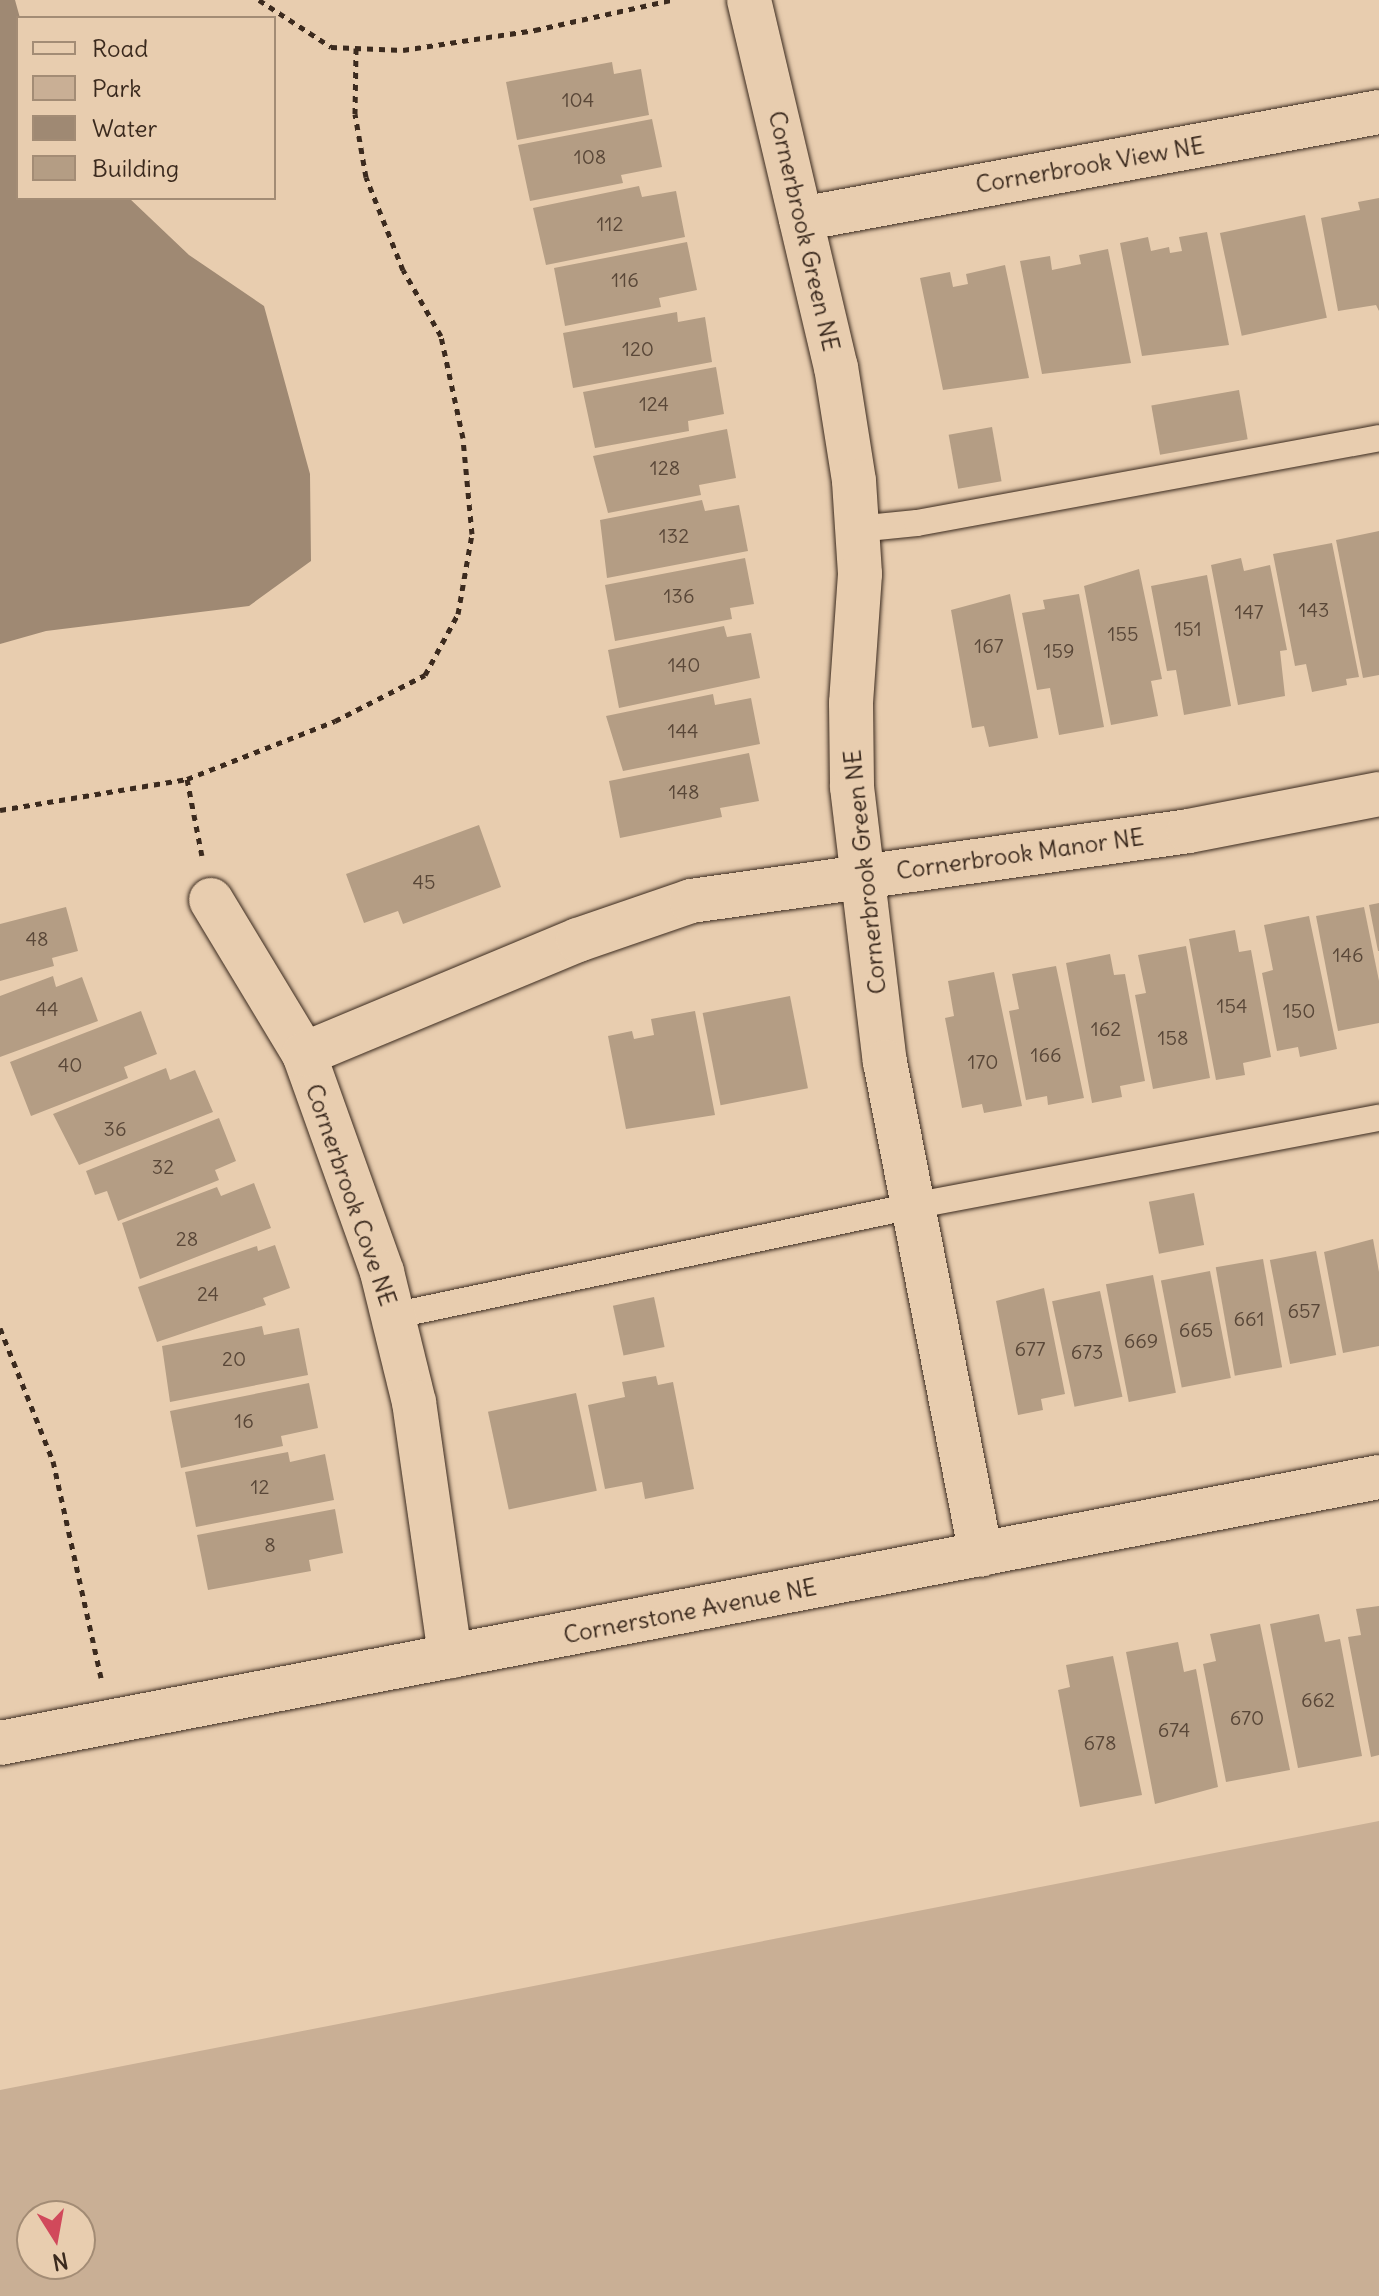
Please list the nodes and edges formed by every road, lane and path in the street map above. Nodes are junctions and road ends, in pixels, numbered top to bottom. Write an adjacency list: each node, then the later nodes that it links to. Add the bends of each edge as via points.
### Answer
1 (259, 0): 4 (path, via 331,47)
2 (671, 0): 4 (path, via 535,30 403,50)
3 (749, 0): 6 (street, Cornerbrook Green NE)
4 (356, 48): 9 (path, via 355,114 366,177 403,270 441,336 463,438 472,534 458,614 425,675 335,721)
5 (1379, 112): 6 (street, Cornerbrook View NE)
6 (801, 219): 8 (street, Cornerbrook Green NE, via 836,367)
7 (1379, 438): 8 (lane, via 917,523)
8 (857, 529): 12 (street, Cornerbrook Green NE, via 852,787)
9 (187, 779): 11 (path); 13 (path)
10 (1379, 794): 12 (street, Cornerbrook Manor NE, via 1189,831)
11 (0, 810)
12 (866, 875): 14 (street, Cornerbrook Manor NE, via 691,901 549,952); 16 (street, Cornerbrook Green NE, via 885,1062)
13 (211, 900): 14 (street, Cornerbrook Cove NE)
14 (304, 1054): 17 (street, Cornerbrook Cove NE, via 382,1272)
15 (1379, 1118): 16 (lane)
16 (912, 1206): 17 (lane); 20 (street, Cornerbrook Green NE)
17 (392, 1316): 21 (street, Cornerbrook Cove NE, via 414,1402)
18 (0, 1328): 22 (path, via 53,1461)
19 (1379, 1477): 20 (street, Cornerstone Avenue NE)
20 (981, 1555): 21 (street, Cornerstone Avenue NE)
21 (450, 1656): 22 (street, Cornerstone Avenue NE)
22 (110, 1722): 23 (street, Cornerstone Avenue NE)
23 (0, 1743)

